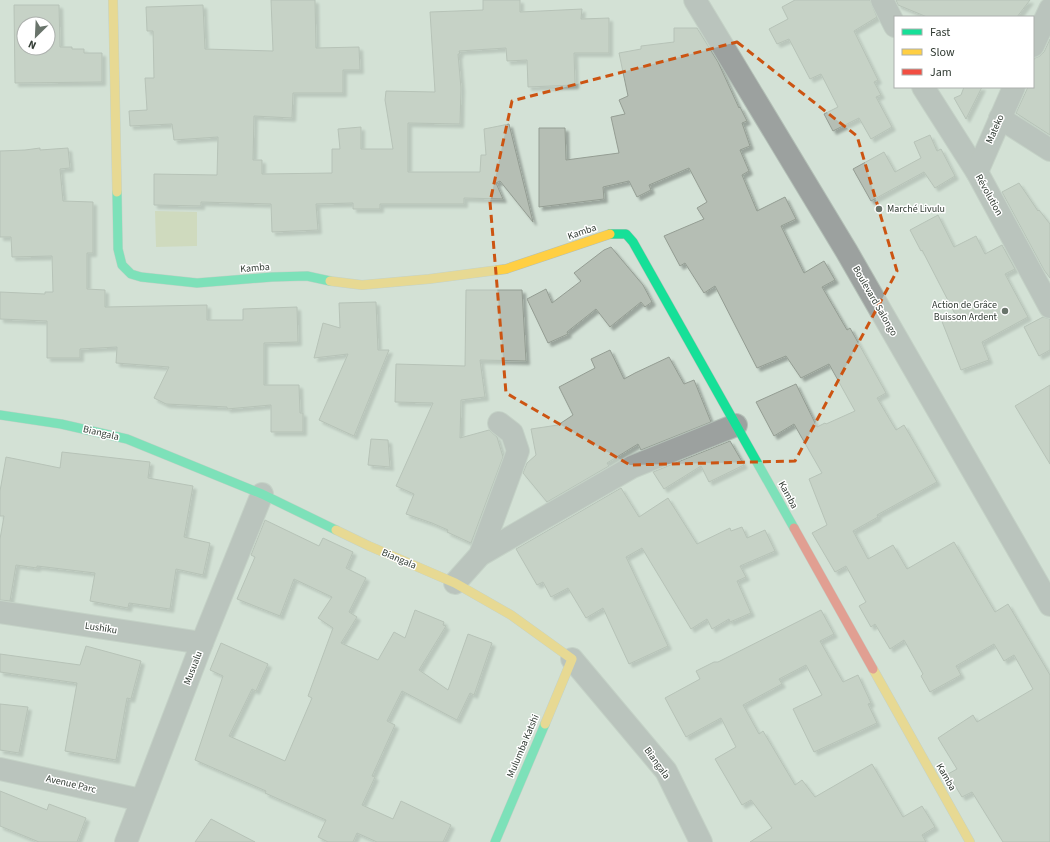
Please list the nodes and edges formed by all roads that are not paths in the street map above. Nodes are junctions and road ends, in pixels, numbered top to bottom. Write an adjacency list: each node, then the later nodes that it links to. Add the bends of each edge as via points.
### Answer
1 (113, 0): 13 (street, Kamba, via 118,249 122,265 131,274 197,283 307,276 362,285 506,269 611,234 626,234 634,242)
2 (695, 0): 17 (street, Boulevard Salongo, via 847,252)
3 (1050, 9): 4 (street)
4 (1034, 44)
5 (924, 88): 9 (street, Révolution)
6 (1014, 88): 7 (street, Mateko)
7 (1000, 118): 8 (street); 9 (street, Mateko)
8 (1050, 150)
9 (977, 172): 10 (street, Révolution)
10 (1050, 307)
11 (0, 415): 14 (street, Biangala, via 61,424 127,439)
12 (499, 423): 15 (street, via 512,433 518,450)
13 (736, 425): 15 (street, via 632,467); 26 (street, Kamba)
14 (262, 494): 16 (street, Biangala, via 369,546); 19 (street, Musualu)
15 (480, 555): 16 (street)
16 (455, 583): 20 (street, Biangala, via 512,615)
17 (1050, 605)
18 (0, 612): 19 (street, Lushiku)
19 (202, 643): 22 (street, Musualu)
20 (572, 659): 24 (street, Mulumba Katshi); 25 (street, Biangala, via 666,771)
21 (0, 769): 22 (street, Avenue Parc)
22 (142, 800): 23 (street, Musualu)
23 (126, 842)
24 (495, 842)
25 (701, 842)
26 (970, 842)

